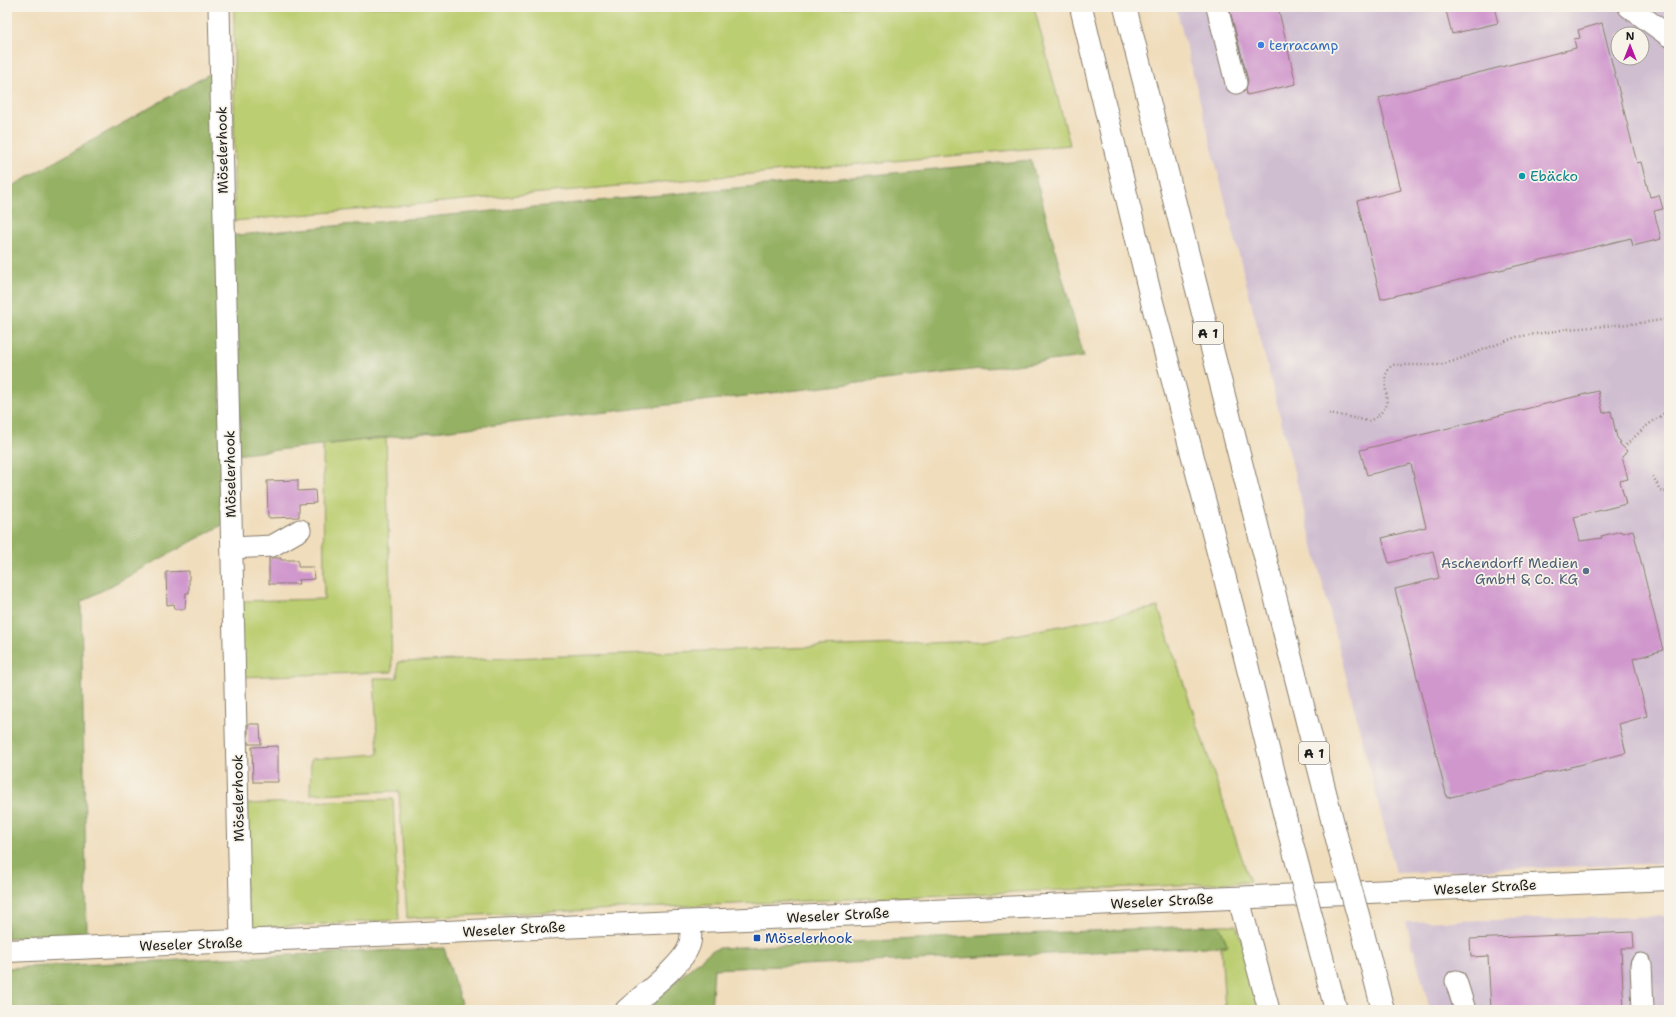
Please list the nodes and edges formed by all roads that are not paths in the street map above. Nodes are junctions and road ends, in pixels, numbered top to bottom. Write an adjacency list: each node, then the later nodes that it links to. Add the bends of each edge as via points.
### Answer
1 (219, 7): 9 (street, Möselerhook)
2 (1081, 7): 19 (main road, bridge, via 1152,302)
3 (1125, 7): 20 (main road, A 1, bridge, via 1339,847)
4 (1217, 7): 7 (street)
5 (1629, 7): 6 (street)
6 (1669, 36)
7 (1236, 83)
8 (300, 530): 9 (street, via 272,546)
9 (232, 548): 13 (street, Möselerhook)
10 (1669, 879): 11 (main road, Weseler Straße)
11 (1241, 898): 12 (main road, Weseler Straße); 18 (street, via 1242,911)
12 (690, 922): 13 (main road, Weseler Straße); 17 (street, via 689,946 684,956)
13 (241, 942): 14 (main road, Weseler Straße)
14 (7, 951)
15 (1641, 964): 22 (street)
16 (1456, 981): 21 (street)
17 (626, 1010)
18 (1269, 1010)
19 (1336, 1010)
20 (1383, 1010)
21 (1466, 1010)
22 (1643, 1010)

